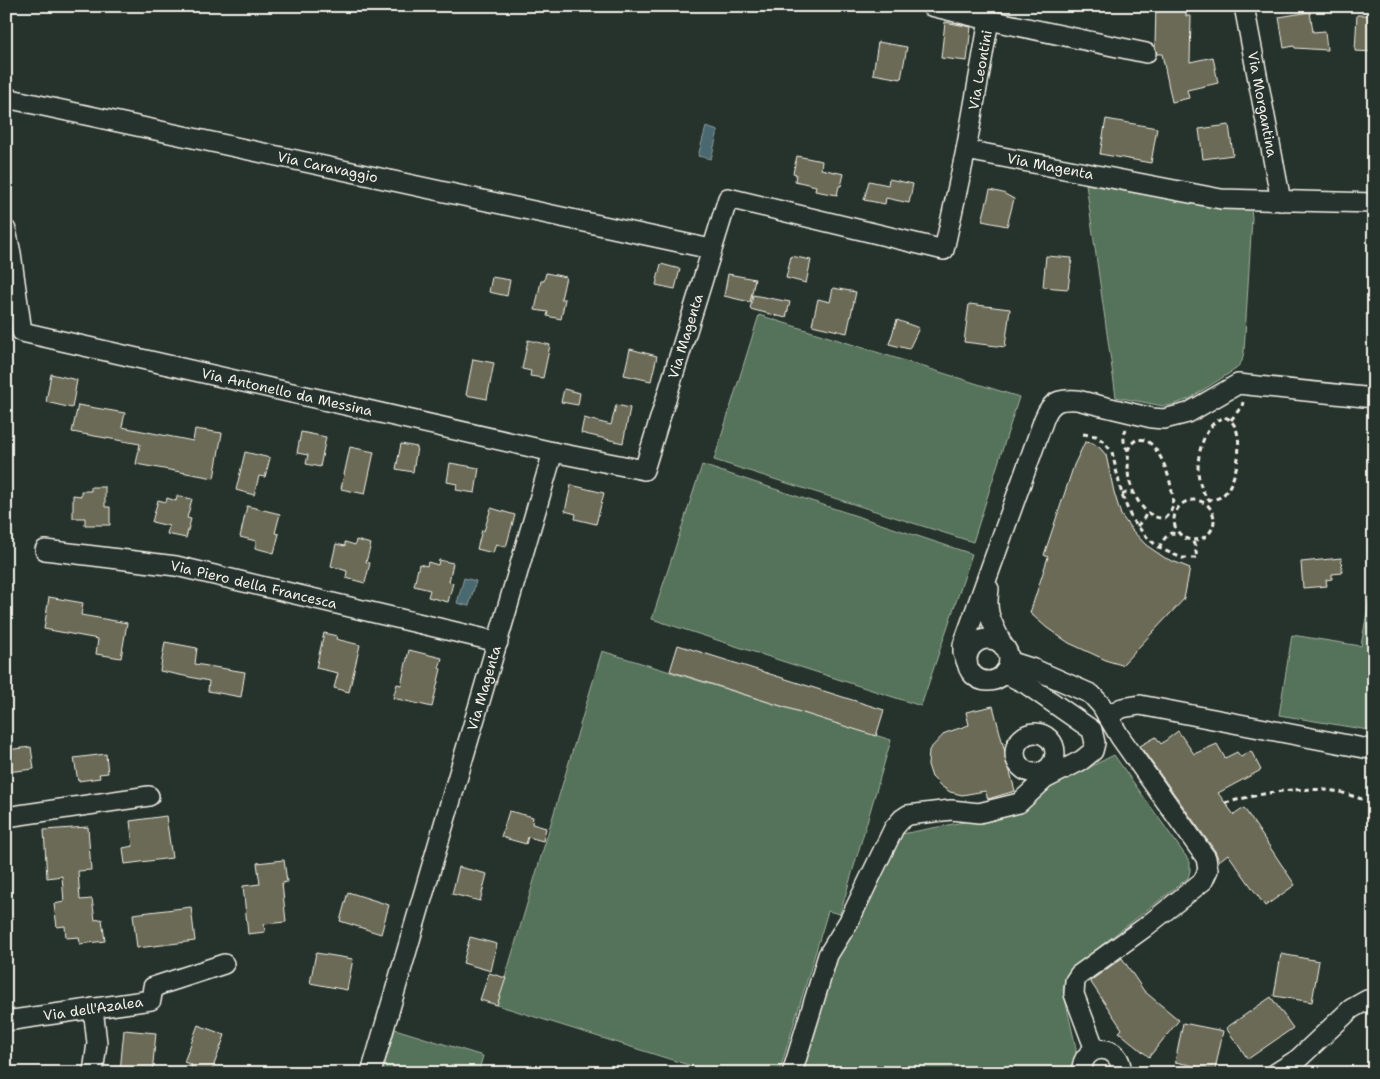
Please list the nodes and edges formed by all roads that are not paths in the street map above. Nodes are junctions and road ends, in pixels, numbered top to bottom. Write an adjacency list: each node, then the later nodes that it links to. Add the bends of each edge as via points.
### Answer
1 (931, 6): 3 (street, Via Leontini)
2 (1244, 6): 7 (street, Via Morgantina)
3 (989, 20): 4 (street); 6 (street, Via Leontini)
4 (1146, 53)
5 (6, 98): 10 (street, Via Caravaggio)
6 (966, 150): 7 (street, Via Magenta, via 1221,199); 10 (street, Via Magenta, via 944,250 728,198)
7 (1281, 201): 8 (street, Via Magenta)
8 (1374, 203)
9 (6, 230): 12 (street, Via Antonello da Messina, via 22,332)
10 (711, 250): 12 (street, Via Magenta, via 644,470)
11 (1374, 398): 14 (street, via 1238,384 1188,413 1164,419 1077,400 1055,402 1047,410)
12 (553, 452): 15 (street, Via Magenta)
13 (45, 550): 15 (street, Via Piero della Francesca, via 176,566)
14 (992, 565): 16 (street, via 988,609); 17 (street, via 963,645)
15 (498, 642): 29 (street, Via Magenta)
16 (1005, 660): 17 (street, via 995,680 983,681 972,674); 17 (street, via 993,640 985,639 969,651); 18 (street, via 1091,694); 30 (street, via 1026,684 1092,730 1095,743 1092,751 1082,760 1044,775 1019,803 979,812 951,810 902,819 894,828 849,921 828,955)
17 (967, 663)
18 (1107, 716): 19 (street, via 1122,708 1140,705); 26 (street, via 1206,858 1208,870 1196,887 1075,981 1074,994)
19 (1374, 750)
20 (149, 796): 21 (street)
21 (6, 817)
22 (224, 964): 24 (street, Via dell'Azalea, via 153,987 151,1000)
23 (1367, 1000): 32 (street, via 1351,1009 1298,1059)
24 (93, 1008): 25 (street, Via dell'Azalea); 28 (street, via 97,1043)
25 (6, 1021)
26 (1095, 1050): 27 (street, via 1088,1054); 31 (street, via 1103,1049 1114,1054 1121,1063)
27 (1080, 1070)
28 (93, 1073)
29 (372, 1073)
30 (792, 1073)
31 (1121, 1073)
32 (1276, 1073)

